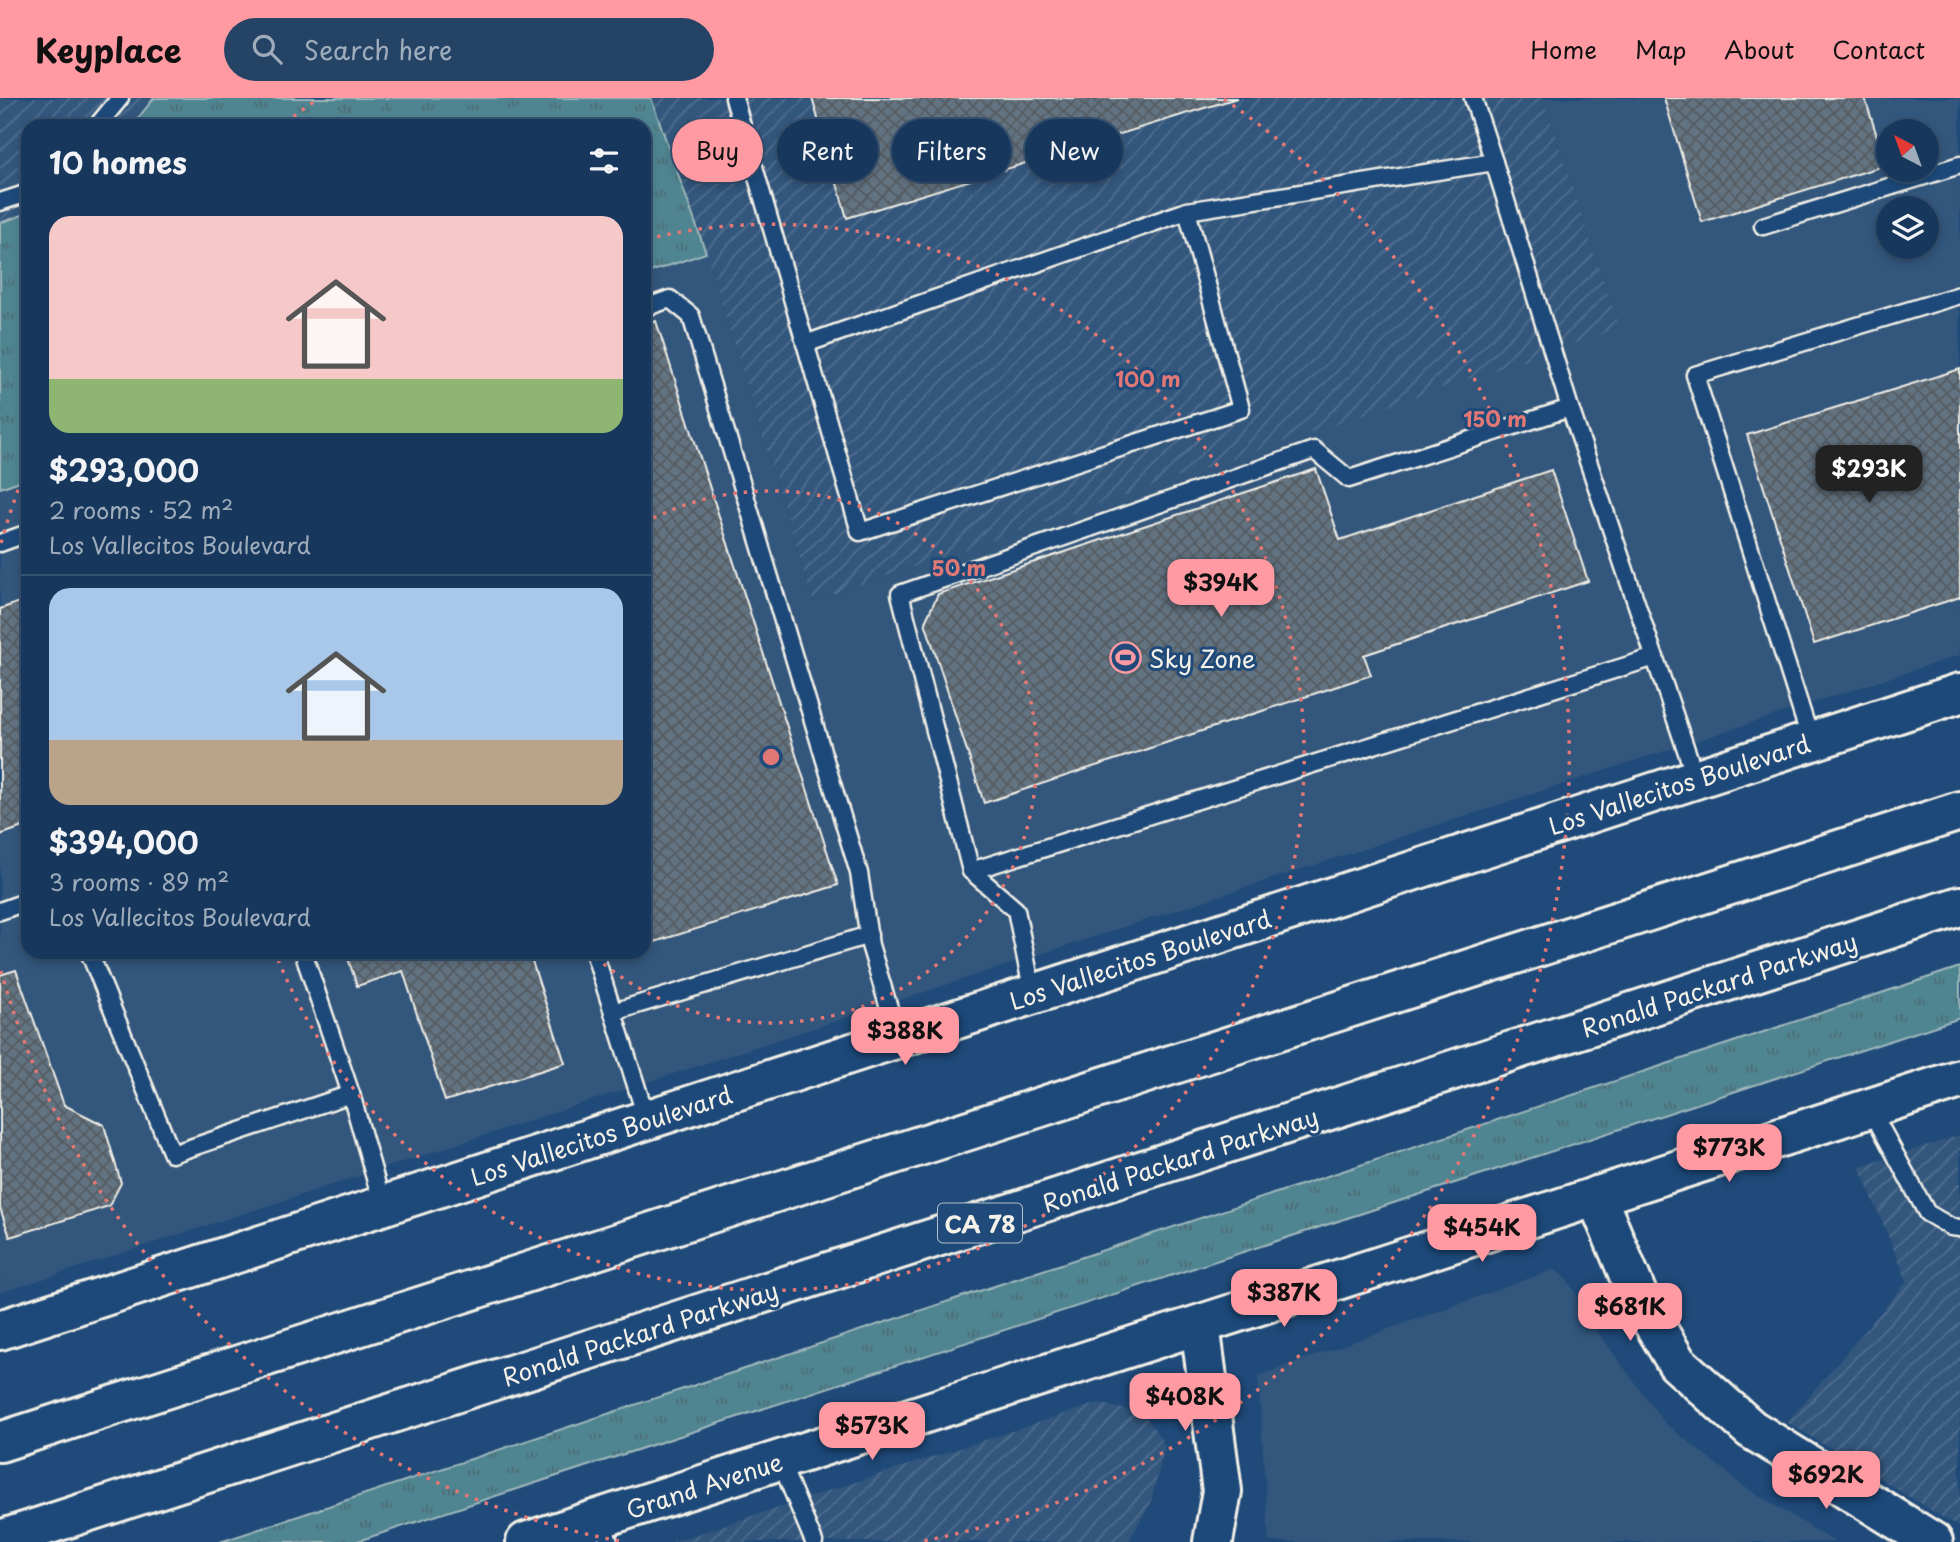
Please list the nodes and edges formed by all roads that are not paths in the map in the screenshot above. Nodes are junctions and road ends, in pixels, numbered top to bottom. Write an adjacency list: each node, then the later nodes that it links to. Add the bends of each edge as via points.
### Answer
1 (120, 98): 4 (lane)
2 (734, 98): 13 (lane)
3 (1473, 98): 5 (lane)
4 (103, 119)
5 (1494, 162): 9 (lane); 14 (lane)
6 (1960, 165): 10 (lane)
7 (21, 196): 8 (lane)
8 (0, 202)
9 (1187, 211): 13 (lane); 13 (lane, via 1241,410 860,532)
10 (1763, 226)
11 (1960, 295): 19 (lane, via 1695,375)
12 (651, 306): 26 (lane, via 670,299 691,316 859,873)
13 (806, 344)
14 (1570, 408): 17 (lane); 22 (lane, via 1349,479 1314,450 900,594)
15 (21, 536): 16 (lane)
16 (0, 543)
17 (1655, 657): 20 (lane); 22 (lane)
18 (1960, 693): 19 (main road, Los Vallecitos Boulevard)
19 (1811, 741): 20 (main road, Los Vallecitos Boulevard)
20 (1696, 779): 30 (main road, Los Vallecitos Boulevard)
21 (1960, 811): 42 (main road)
22 (971, 871): 30 (lane, via 1016,910)
23 (21, 904): 25 (lane)
24 (1960, 906): 45 (main road, Ronald Packard Parkway / CA 78)
25 (0, 911)
26 (869, 935): 31 (lane); 32 (lane)
27 (92, 959): 34 (lane, via 172,1154)
28 (305, 959): 34 (lane)
29 (596, 959): 31 (lane)
30 (1033, 994): 32 (main road, Los Vallecitos Boulevard)
31 (613, 1012): 36 (lane)
32 (898, 1038): 36 (main road, Los Vallecitos Boulevard)
33 (1960, 1079): 35 (main road, Grand Avenue)
34 (351, 1094): 38 (lane)
35 (1870, 1108): 37 (main road, Grand Avenue); 39 (lane, via 1927,1213)
36 (647, 1120): 38 (main road, Los Vallecitos Boulevard)
37 (1596, 1196): 40 (main road, Grand Avenue); 49 (main road, via 1639,1299 1677,1363 1751,1429)
38 (383, 1206): 41 (main road, Los Vallecitos Boulevard)
39 (1960, 1228)
40 (1200, 1325): 43 (main road, Grand Avenue); 48 (main road, via 1222,1491)
41 (0, 1330)
42 (0, 1442)
43 (780, 1461): 44 (main road, Grand Avenue); 47 (lane)
44 (605, 1530): 46 (main road, Grand Avenue)
45 (0, 1540)
46 (526, 1542)
47 (814, 1542)
48 (1213, 1542)
49 (1933, 1542)

